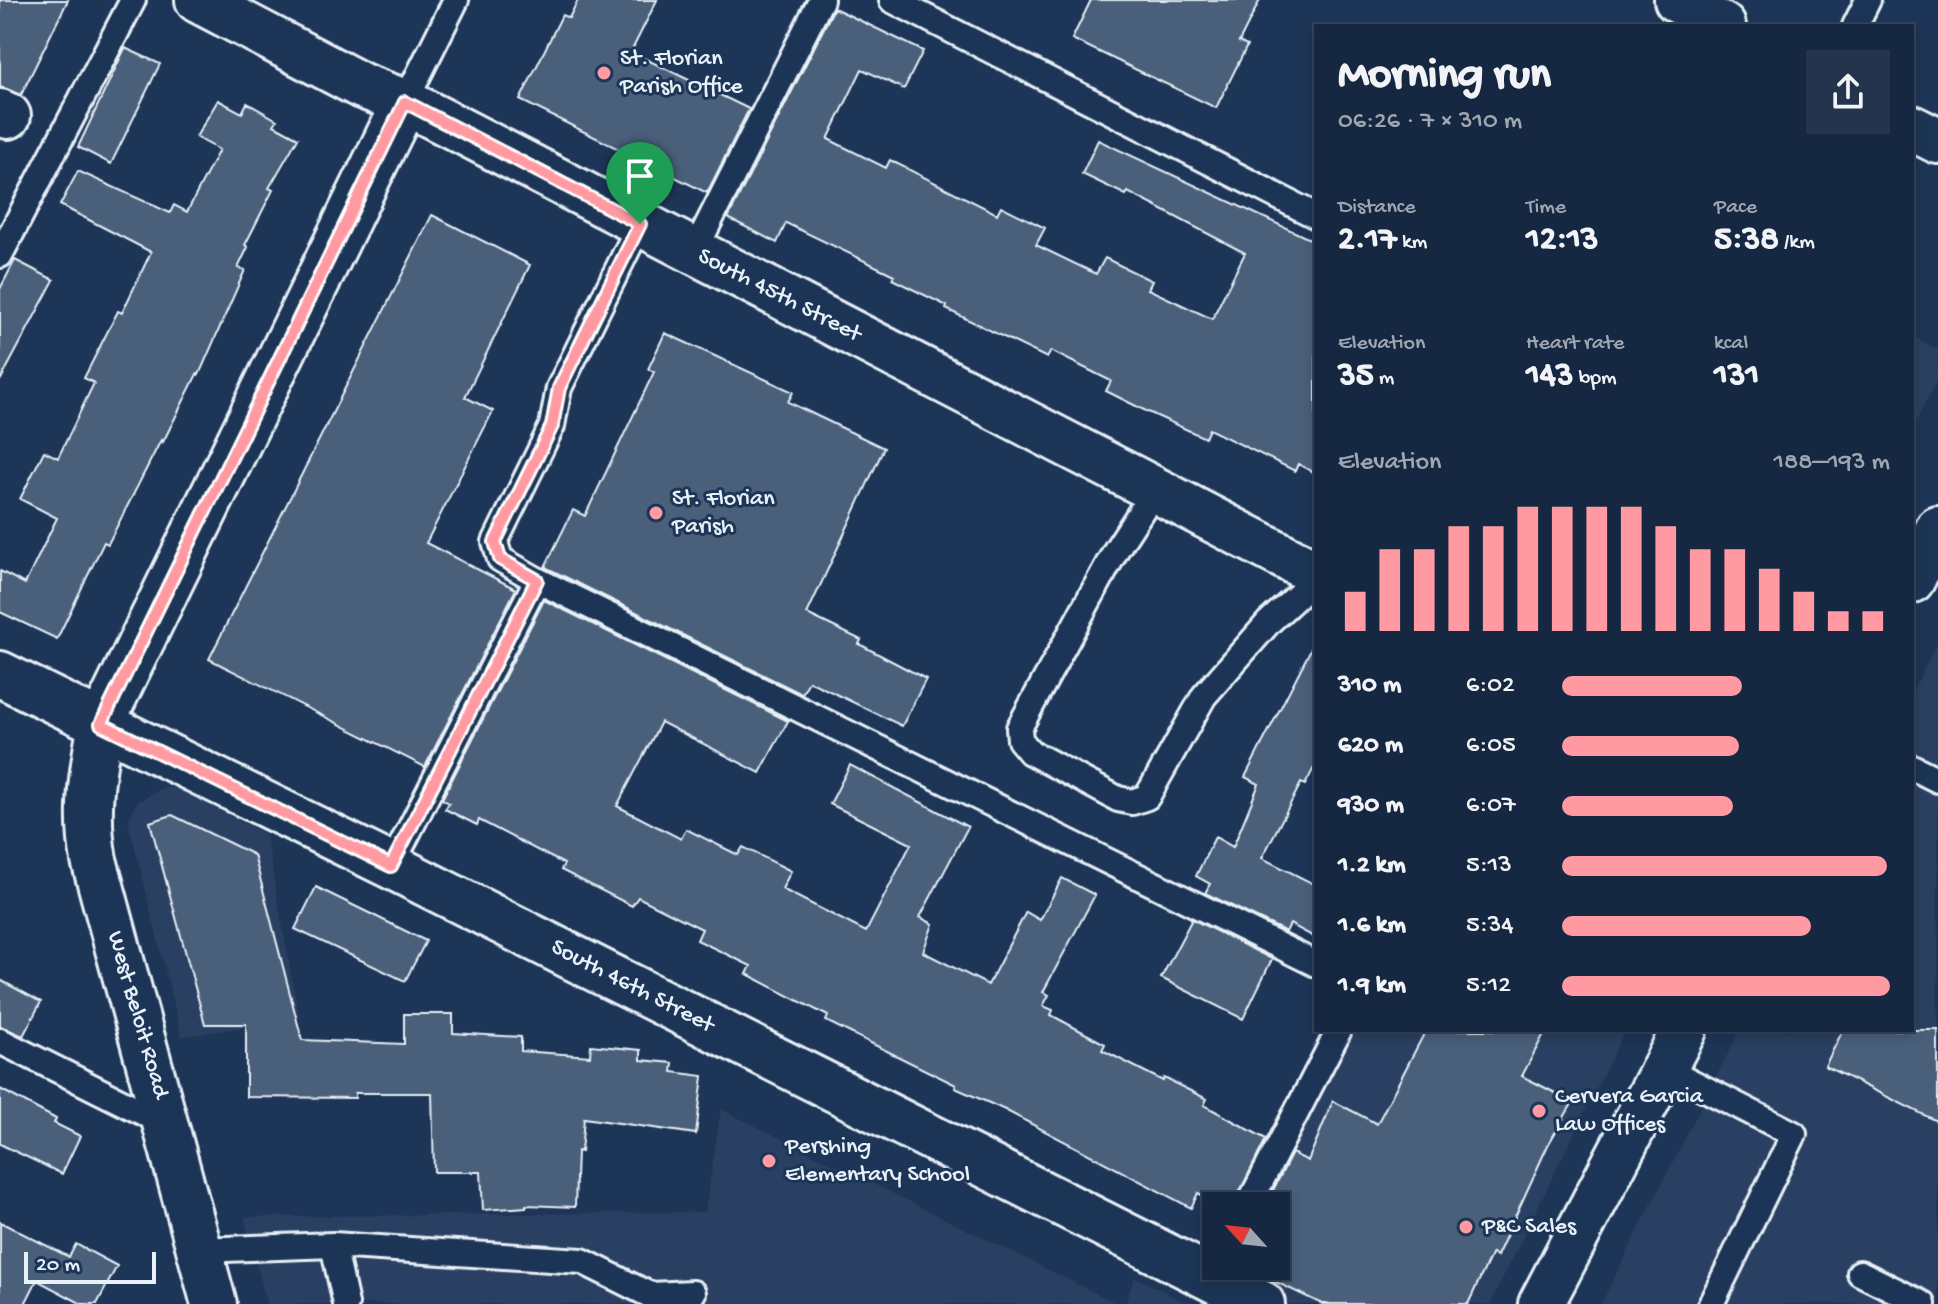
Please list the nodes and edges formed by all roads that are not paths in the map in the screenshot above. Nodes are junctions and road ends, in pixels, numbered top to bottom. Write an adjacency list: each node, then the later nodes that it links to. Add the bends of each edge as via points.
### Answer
1 (133, 0): 16 (lane)
2 (198, 0): 10 (street, South 45th Street, via 362,86)
3 (456, 0): 10 (lane)
4 (821, 0): 15 (lane)
5 (892, 0): 13 (lane)
6 (1677, 0): 8 (street)
7 (1868, 0): 9 (lane)
8 (1719, 24)
9 (1856, 24)
10 (405, 102): 14 (street, South 45th Street); 22 (street, West Beloit Road)
11 (1914, 129): 12 (street)
12 (1938, 141)
13 (1314, 215)
14 (640, 224): 15 (street, South 45th Street); 19 (lane, via 559,388 552,426 495,542 500,559)
15 (694, 252): 17 (street, South 45th Street)
16 (0, 255)
17 (1155, 490): 18 (street, South 45th Street); 20 (lane, via 1116,550 1019,728 1020,740 1030,752 1118,799 1147,797 1204,696 1269,622)
18 (1314, 572)
19 (537, 580): 25 (lane); 26 (lane)
20 (1314, 581)
21 (0, 674): 22 (street, South 46th Street)
22 (101, 724): 25 (street, South 46th Street); 31 (street, West Beloit Road, via 87,811 89,833)
23 (1914, 768): 24 (lane)
24 (1938, 780)
25 (391, 866): 35 (street, South 46th Street)
26 (1314, 963)
27 (1338, 1032): 32 (lane)
28 (1683, 1032): 30 (street)
29 (0, 1041): 31 (lane)
30 (1664, 1068): 44 (street); 45 (lane, via 1794,1134)
31 (168, 1125): 34 (street, West Beloit Road)
32 (1255, 1192)
33 (333, 1245): 34 (lane); 39 (lane); 40 (lane, via 582,1261)
34 (200, 1250): 41 (street, West Beloit Road)
35 (1202, 1266)
36 (1860, 1273): 46 (lane)
37 (1226, 1280): 43 (street, South 46th Street)
38 (693, 1293): 40 (lane)
39 (345, 1298): 42 (lane)
40 (654, 1300)
41 (214, 1304)
42 (366, 1304)
43 (1262, 1304)
44 (1541, 1304)
45 (1711, 1304)
46 (1923, 1304)

